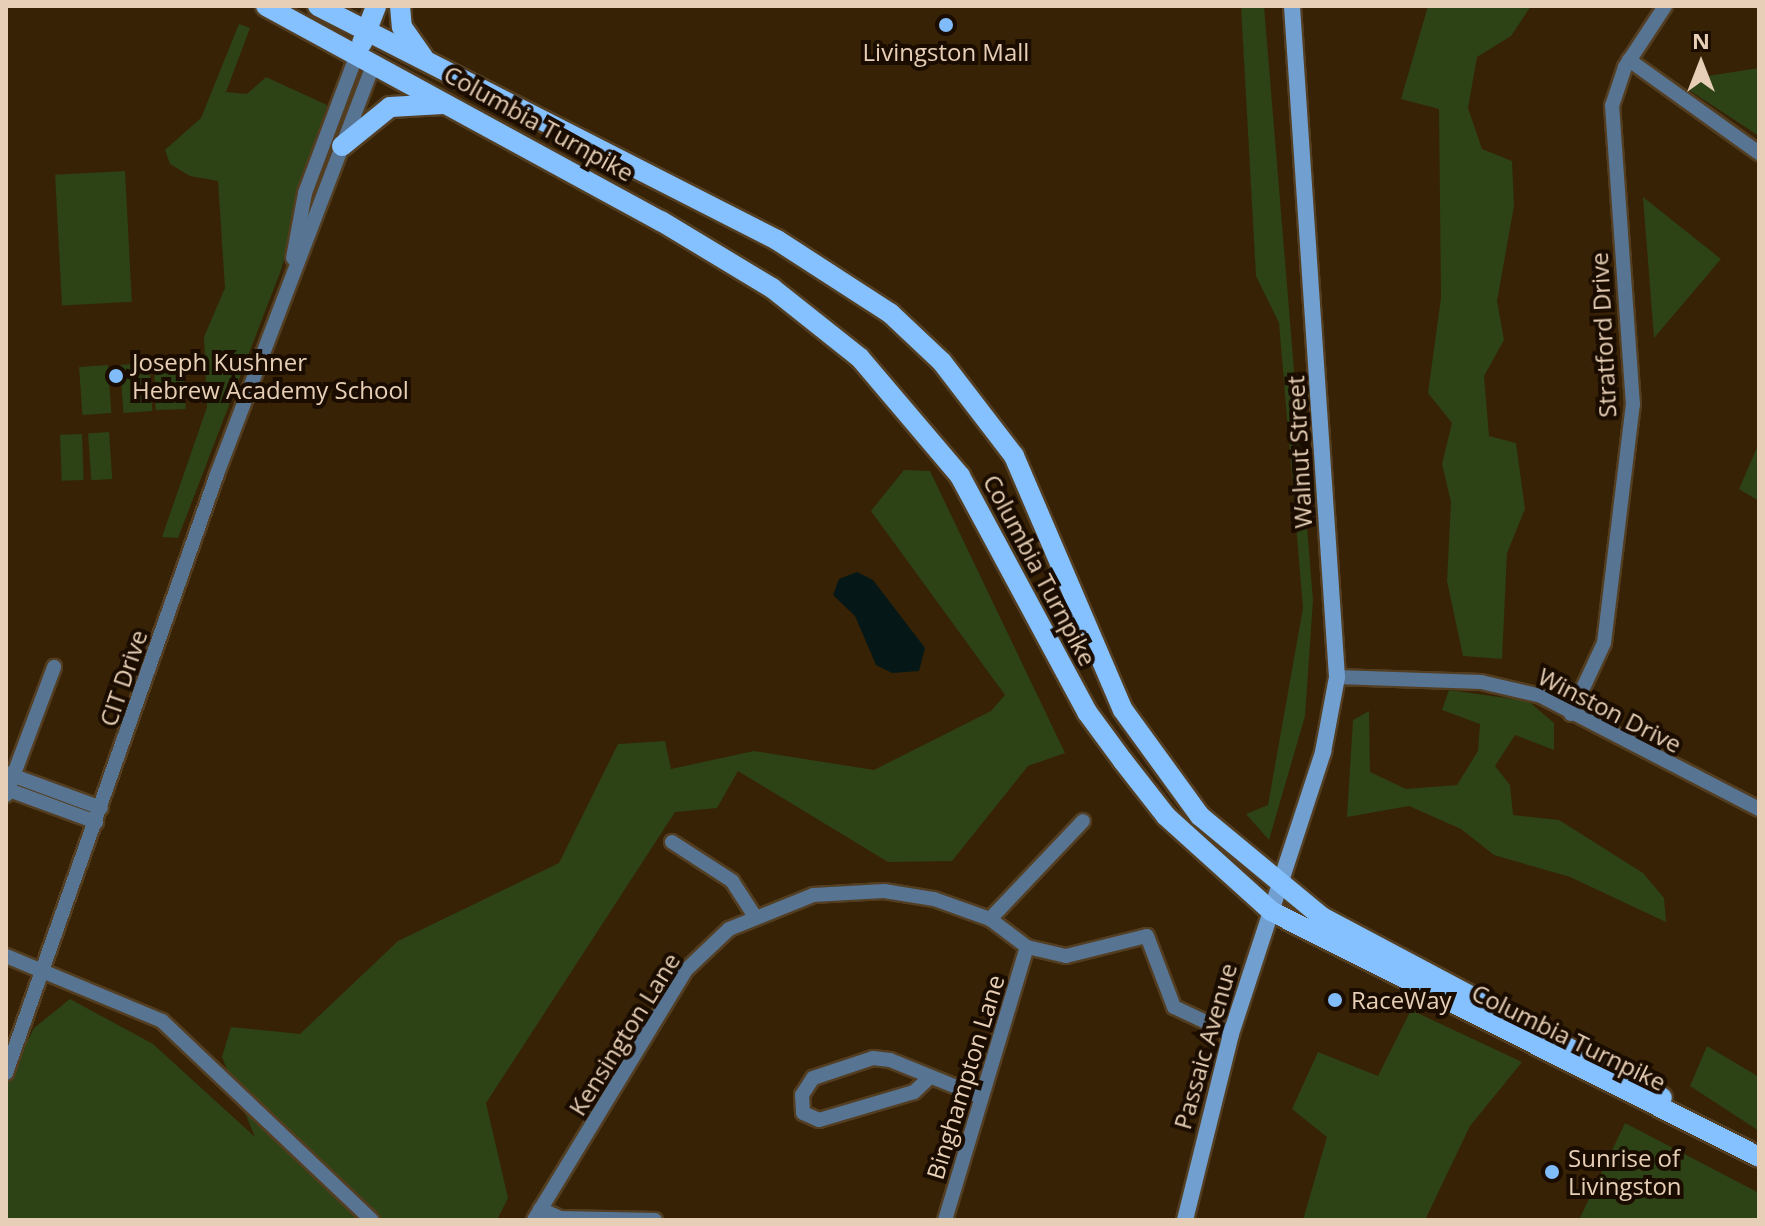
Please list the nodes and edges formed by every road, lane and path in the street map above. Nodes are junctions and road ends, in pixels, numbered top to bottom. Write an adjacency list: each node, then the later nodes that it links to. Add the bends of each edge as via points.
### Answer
1 (266, 6): 8 (main road, Columbia Turnpike)
2 (318, 6): 7 (main road, Columbia Turnpike)
3 (376, 6): 7 (main road)
4 (398, 6): 7 (main road); 10 (main road, via 411,45)
5 (1292, 6): 16 (street, Walnut Street)
6 (1665, 6): 9 (street, Stratford Drive)
7 (375, 35): 8 (main road); 10 (main road, Columbia Turnpike)
8 (366, 58): 11 (main road, Columbia Turnpike); 12 (street, CIT Drive); 14 (street, CIT Drive, via 305,193)
9 (1629, 60): 13 (street); 17 (street, Stratford Drive, via 1617,86 1610,131 1633,405 1604,643)
10 (429, 62): 23 (main road, Columbia Turnpike, via 816,263 890,313 942,362 1014,456 1123,710 1200,816)
11 (455, 105): 12 (main road, via 390,107); 24 (main road, Columbia Turnpike, via 772,288 860,358 960,476 1087,712 1123,761 1166,816)
12 (342, 146): 14 (street, CIT Drive)
13 (1759, 153)
14 (285, 298): 20 (street, CIT Drive)
15 (54, 667): 18 (street)
16 (1337, 677): 17 (street, Winston Drive, via 1506,685); 23 (street, Walnut Street, via 1323,752)
17 (1571, 714): 19 (street, Winston Drive)
18 (8, 785): 20 (street)
19 (1759, 809)
20 (99, 815): 29 (street, CIT Drive)
21 (1083, 821): 26 (street)
22 (672, 842): 25 (street, via 732,881)
23 (1278, 887): 24 (street, Passaic Avenue); 34 (main road, Columbia Turnpike)
24 (1271, 911): 30 (street, Passaic Avenue); 34 (main road, Columbia Turnpike)
25 (754, 915): 26 (street, Kensington Lane, via 848,891 934,899); 35 (street, Kensington Lane, via 686,970)
26 (990, 919): 27 (street, Kensington Lane)
27 (1027, 947): 30 (street, Kensington Lane, via 1066,956 1147,936 1174,1007); 33 (street, Binghampton Lane)
28 (6, 956): 29 (street)
29 (44, 969): 31 (street, CIT Drive); 36 (street, via 162,1021)
30 (1231, 1034): 39 (street, Passaic Avenue)
31 (6, 1073)
32 (929, 1078): 32 (street, via 873,1058 813,1078 802,1095 803,1113 819,1120 914,1092); 33 (street)
33 (981, 1097): 38 (street, Binghampton Lane)
34 (1759, 1156)
35 (537, 1215): 37 (street)
36 (372, 1220)
37 (655, 1220)
38 (945, 1220)
39 (1185, 1220)

